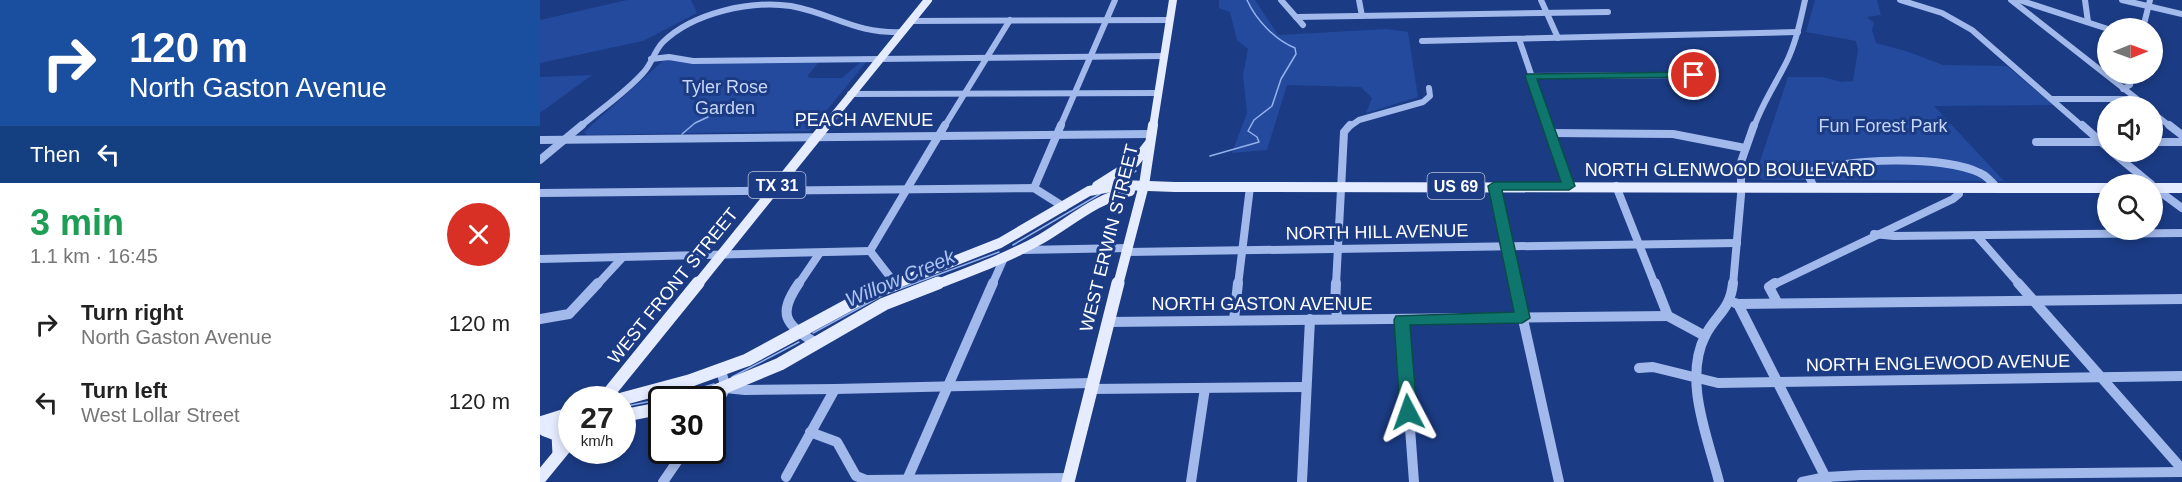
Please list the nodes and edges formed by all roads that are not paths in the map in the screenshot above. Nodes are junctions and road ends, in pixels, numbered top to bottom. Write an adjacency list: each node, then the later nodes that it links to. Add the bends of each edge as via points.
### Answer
1 (928, 0): 21 (main road, WEST FRONT STREET / TX 31)
2 (1115, 0): 19 (street)
3 (1173, 0): 20 (main road, WEST ERWIN STREET)
4 (1281, 0): 18 (street)
5 (1359, 0): 17 (street)
6 (1541, 0): 15 (street)
7 (1805, 0): 27 (street)
8 (1900, 0): 46 (street, via 1965,25)
9 (2011, 0): 40 (street)
10 (2019, 0): 23 (street)
11 (2085, 0): 23 (street)
12 (2122, 0): 13 (street)
13 (2149, 4): 16 (street)
14 (1608, 12): 15 (street)
15 (1546, 13): 17 (street); 28 (street)
16 (2182, 14)
17 (1362, 16): 18 (street)
18 (1296, 17): 24 (street)
19 (1106, 20): 20 (street); 22 (street); 33 (street)
20 (1169, 20): 34 (main road, WEST ERWIN STREET)
21 (911, 21): 22 (street); 26 (main road, WEST FRONT STREET / TX 31)
22 (1010, 21): 32 (street)
23 (2088, 22): 25 (street)
24 (1303, 25)
25 (2097, 25)
26 (902, 32): 31 (main road, WEST FRONT STREET / TX 31); 35 (street, via 875,32 793,6 760,4 720,12 691,24 664,41)
27 (1798, 32): 28 (street); 62 (street)
28 (1558, 38): 29 (street)
29 (1519, 39): 30 (street); 37 (street)
30 (1422, 41)
31 (881, 57): 32 (street); 35 (street); 43 (main road, WEST FRONT STREET / TX 31)
32 (987, 57): 33 (street); 44 (street)
33 (1089, 57): 34 (street); 41 (street)
34 (1164, 57): 42 (main road, WEST ERWIN STREET)
35 (652, 59): 56 (street, via 642,75)
36 (1694, 75): 37 (street)
37 (1530, 76): 49 (street)
38 (2130, 84): 40 (street)
39 (1429, 88): 66 (street, via 1430,96 1423,102 1359,120 1347,128 1341,142)
40 (2123, 89): 45 (street)
41 (1074, 93): 42 (street); 44 (street); 50 (street)
42 (1158, 93): 55 (main road, WEST ERWIN STREET)
43 (850, 94): 44 (street); 51 (main road, WEST FRONT STREET / TX 31)
44 (964, 94): 52 (street)
45 (2131, 96)
46 (2052, 99): 47 (street); 54 (street)
47 (2097, 99)
48 (2163, 120): 53 (street)
49 (1550, 133): 62 (street, via 1674,134); 68 (street)
50 (1056, 134): 52 (street, PEACH AVENUE); 55 (street, PEACH AVENUE); 75 (street)
51 (818, 135): 52 (street, PEACH AVENUE); 56 (street, PEACH AVENUE); 81 (main road, WEST FRONT STREET / TX 31)
52 (939, 135): 80 (street)
53 (2182, 135)
54 (2097, 136)
55 (1152, 137): 76 (main road, WEST ERWIN STREET); 82 (main road, via 1135,162)
56 (565, 139): 57 (street, PEACH AVENUE); 63 (street)
57 (540, 140)
58 (2036, 141): 59 (street)
59 (2097, 142)
60 (2163, 142): 61 (street)
61 (2182, 142)
62 (1745, 148): 70 (street)
63 (540, 160)
64 (2124, 162): 65 (street)
65 (2139, 174)
66 (1340, 186): 67 (main road, NORTH GLENWOOD BOULEVARD / US 69); 71 (main road, NORTH GLENWOOD BOULEVARD / US 69); 98 (street)
67 (1494, 186): 68 (main road, NORTH GLENWOOD BOULEVARD / US 69); 96 (street)
68 (1569, 186): 69 (main road, NORTH GLENWOOD BOULEVARD / US 69)
69 (1616, 186): 70 (main road, NORTH GLENWOOD BOULEVARD / US 69); 95 (street)
70 (1740, 186): 72 (main road, NORTH GLENWOOD BOULEVARD / US 69); 94 (street)
71 (1250, 187): 76 (main road, NORTH GLENWOOD BOULEVARD / US 69); 100 (street)
72 (1814, 187): 73 (main road, NORTH GLENWOOD BOULEVARD / US 69); 77 (street, via 1807,173 1816,168 1872,161 1969,169 1984,175)
73 (1957, 187): 77 (main road, NORTH GLENWOOD BOULEVARD / US 69); 90 (street, via 1959,194 1953,199)
74 (2163, 187): 79 (main road)
75 (1034, 188): 80 (street); 87 (street)
76 (1144, 188): 82 (main road, US 69, via 1103,187); 83 (main road, US 69); 86 (main road, WEST ERWIN STREET)
77 (1997, 188): 78 (main road, NORTH GLENWOOD BOULEVARD / US 69)
78 (2097, 188)
79 (2182, 188)
80 (905, 189): 81 (street); 101 (street)
81 (772, 190): 84 (street); 104 (main road, WEST FRONT STREET / TX 31)
82 (1089, 191): 87 (main road, US 69)
83 (1121, 192): 86 (main road, via 1134,196); 91 (main road, US 69)
84 (540, 193)
85 (2163, 194): 88 (street)
86 (1139, 206): 99 (main road, WEST ERWIN STREET)
87 (1064, 207): 93 (main road, US 69)
88 (2182, 208)
89 (2182, 233): 92 (street)
90 (1874, 234): 92 (street); 113 (street, via 1769,287)
91 (1047, 236): 97 (street, via 1045,241); 103 (main road, US 69)
92 (1977, 236): 111 (street)
93 (1000, 243): 103 (main road); 109 (main road, US 69)
94 (1737, 243): 95 (street, NORTH HILL AVENUE); 112 (street)
95 (1641, 245): 96 (street, NORTH HILL AVENUE); 114 (street)
96 (1507, 246): 98 (street, NORTH HILL AVENUE); 115 (street)
97 (1053, 249): 99 (street, NORTH HILL AVENUE); 103 (street, NORTH HILL AVENUE)
98 (1338, 249): 100 (street, NORTH HILL AVENUE); 118 (street)
99 (1127, 250): 100 (street, NORTH HILL AVENUE); 121 (main road, WEST ERWIN STREET)
100 (1244, 250): 119 (street)
101 (870, 251): 102 (street); 109 (street)
102 (819, 254): 104 (street); 122 (street, via 785,307 790,326)
103 (1012, 254): 107 (main road, US 69); 108 (street)
104 (720, 256): 105 (street); 130 (main road, WEST FRONT STREET / TX 31)
105 (622, 258): 106 (street); 116 (street, via 569,314)
106 (540, 259)
107 (978, 269): 108 (street, via 991,272); 124 (main road, US 69, via 884,304)
108 (994, 280): 135 (street)
109 (894, 282): 122 (main road, US 69)
110 (2182, 299): 111 (street)
111 (2033, 300): 113 (street); 129 (street)
112 (1734, 302): 113 (street); 123 (street); 132 (street)
113 (1777, 302)
114 (1668, 316): 115 (street, NORTH GASTON AVENUE); 123 (street)
115 (1522, 318): 120 (street, NORTH GASTON AVENUE); 161 (street)
116 (540, 319)
117 (1310, 319): 118 (street, NORTH GASTON AVENUE); 119 (street, NORTH GASTON AVENUE); 137 (street)
118 (1338, 319): 120 (street, NORTH GASTON AVENUE)
119 (1234, 320): 121 (street, NORTH GASTON AVENUE)
120 (1402, 320): 160 (street)
121 (1108, 322): 136 (main road, WEST ERWIN STREET)
122 (798, 332): 124 (street); 126 (main road, US 69)
123 (1705, 336): 131 (street)
124 (816, 343): 127 (main road, US 69)
125 (1639, 368): 131 (street, NORTH ENGLEWOOD AVENUE, via 1653,367)
126 (721, 371): 134 (street); 142 (main road, US 69)
127 (764, 372): 138 (main road, US 69); 141 (street)
128 (2182, 376): 129 (street, NORTH ENGLEWOOD AVENUE)
129 (2100, 377): 132 (street, NORTH ENGLEWOOD AVENUE); 151 (street)
130 (621, 378): 133 (main road, WEST FRONT STREET / TX 31); 142 (main road, via 629,392)
131 (1696, 378): 132 (street, NORTH ENGLEWOOD AVENUE, via 1718,383); 162 (street)
132 (1778, 381): 154 (street)
133 (615, 386)
134 (725, 386)
135 (948, 386): 136 (street); 140 (street); 157 (street)
136 (1090, 386): 139 (street); 155 (main road, WEST ERWIN STREET)
137 (1306, 387): 139 (street); 159 (street)
138 (726, 388): 141 (street)
139 (1205, 388): 158 (street)
140 (835, 389): 141 (street); 147 (street)
141 (763, 390)
142 (644, 393): 143 (main road, US 69)
143 (636, 395)
144 (558, 420): 146 (main road)
145 (558, 426): 146 (main road)
146 (542, 429): 148 (main road)
147 (810, 432): 152 (street); 157 (street, via 842,443 860,479)
148 (558, 435)
149 (558, 455): 153 (main road)
150 (675, 464): 156 (street)
151 (2182, 471): 154 (street)
152 (786, 477)
153 (540, 478)
154 (1827, 479): 163 (street)
155 (1068, 480): 157 (street)
156 (663, 482)
157 (906, 482)
158 (1191, 482)
159 (1302, 482)
160 (1414, 482)
161 (1559, 482)
162 (1719, 482)
163 (1803, 482)

